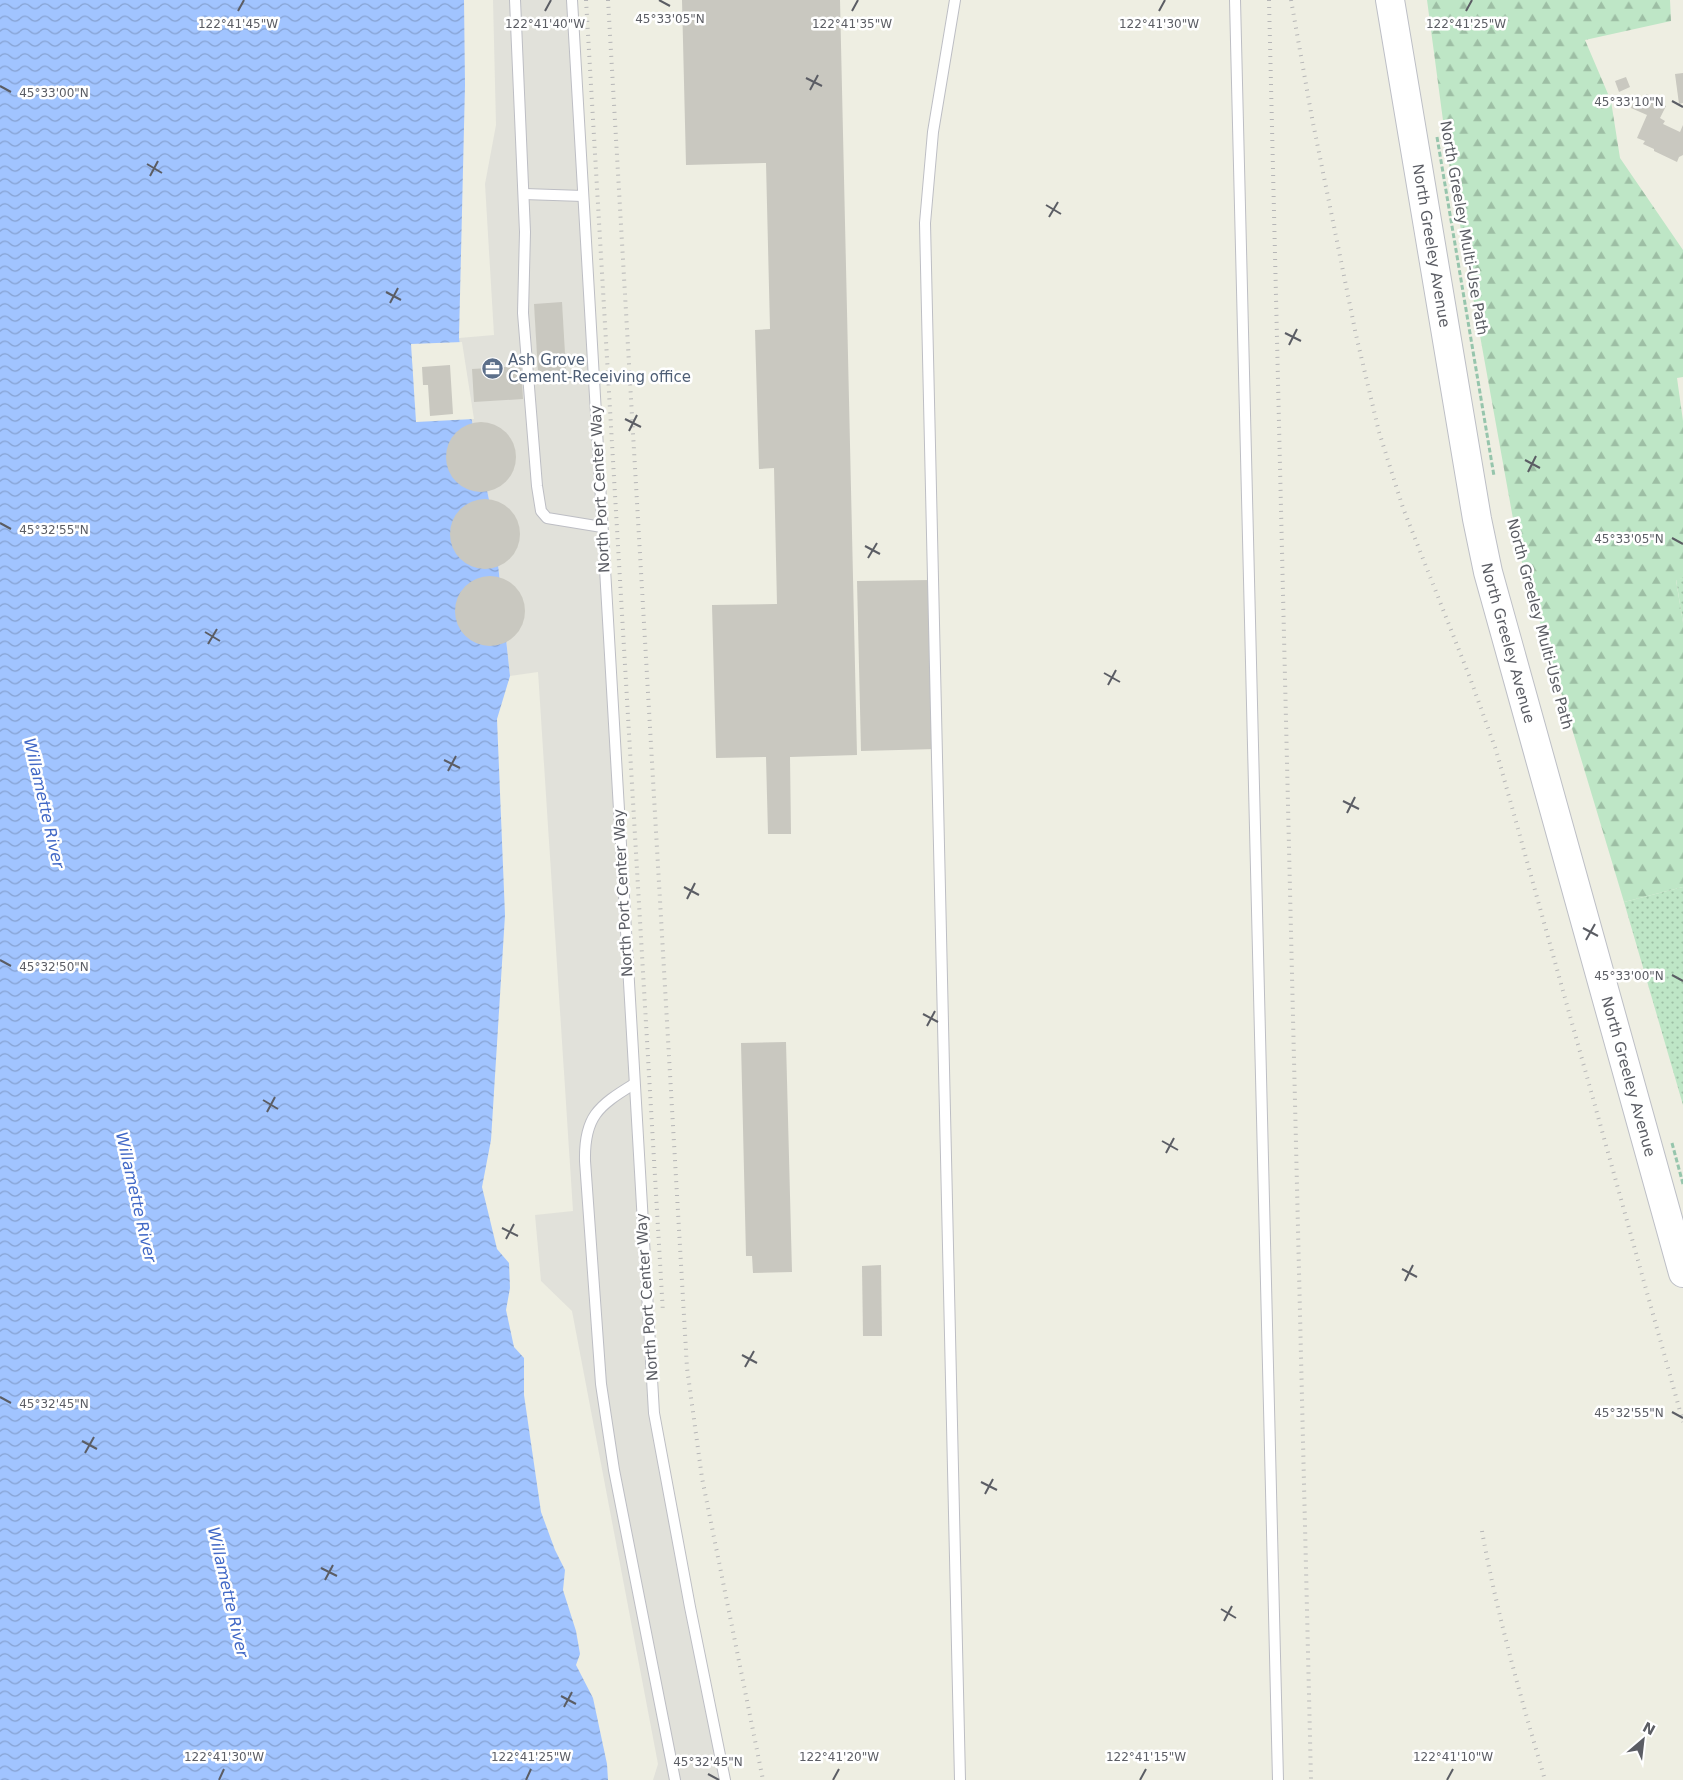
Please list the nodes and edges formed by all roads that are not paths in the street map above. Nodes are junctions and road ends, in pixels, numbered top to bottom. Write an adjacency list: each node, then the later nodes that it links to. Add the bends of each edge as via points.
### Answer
1 (515, 0): 6 (lane)
2 (572, 0): 7 (lane, North Port Center Way)
3 (955, 0): 13 (lane, via 933,132 925,223)
4 (1235, 0): 14 (lane)
5 (1390, 0): 10 (main road, North Greeley Avenue, via 1488,572)
6 (524, 194): 7 (lane); 8 (lane, via 523,313 541,511 554,520)
7 (583, 196): 8 (lane, North Port Center Way)
8 (602, 527): 9 (lane, North Port Center Way)
9 (634, 1084): 11 (lane, via 594,1115 586,1133 584,1161 602,1393 614,1470); 12 (lane, North Port Center Way, via 656,1428)
10 (1683, 1273)
11 (676, 1780)
12 (725, 1780)
13 (960, 1780)
14 (1278, 1780)

